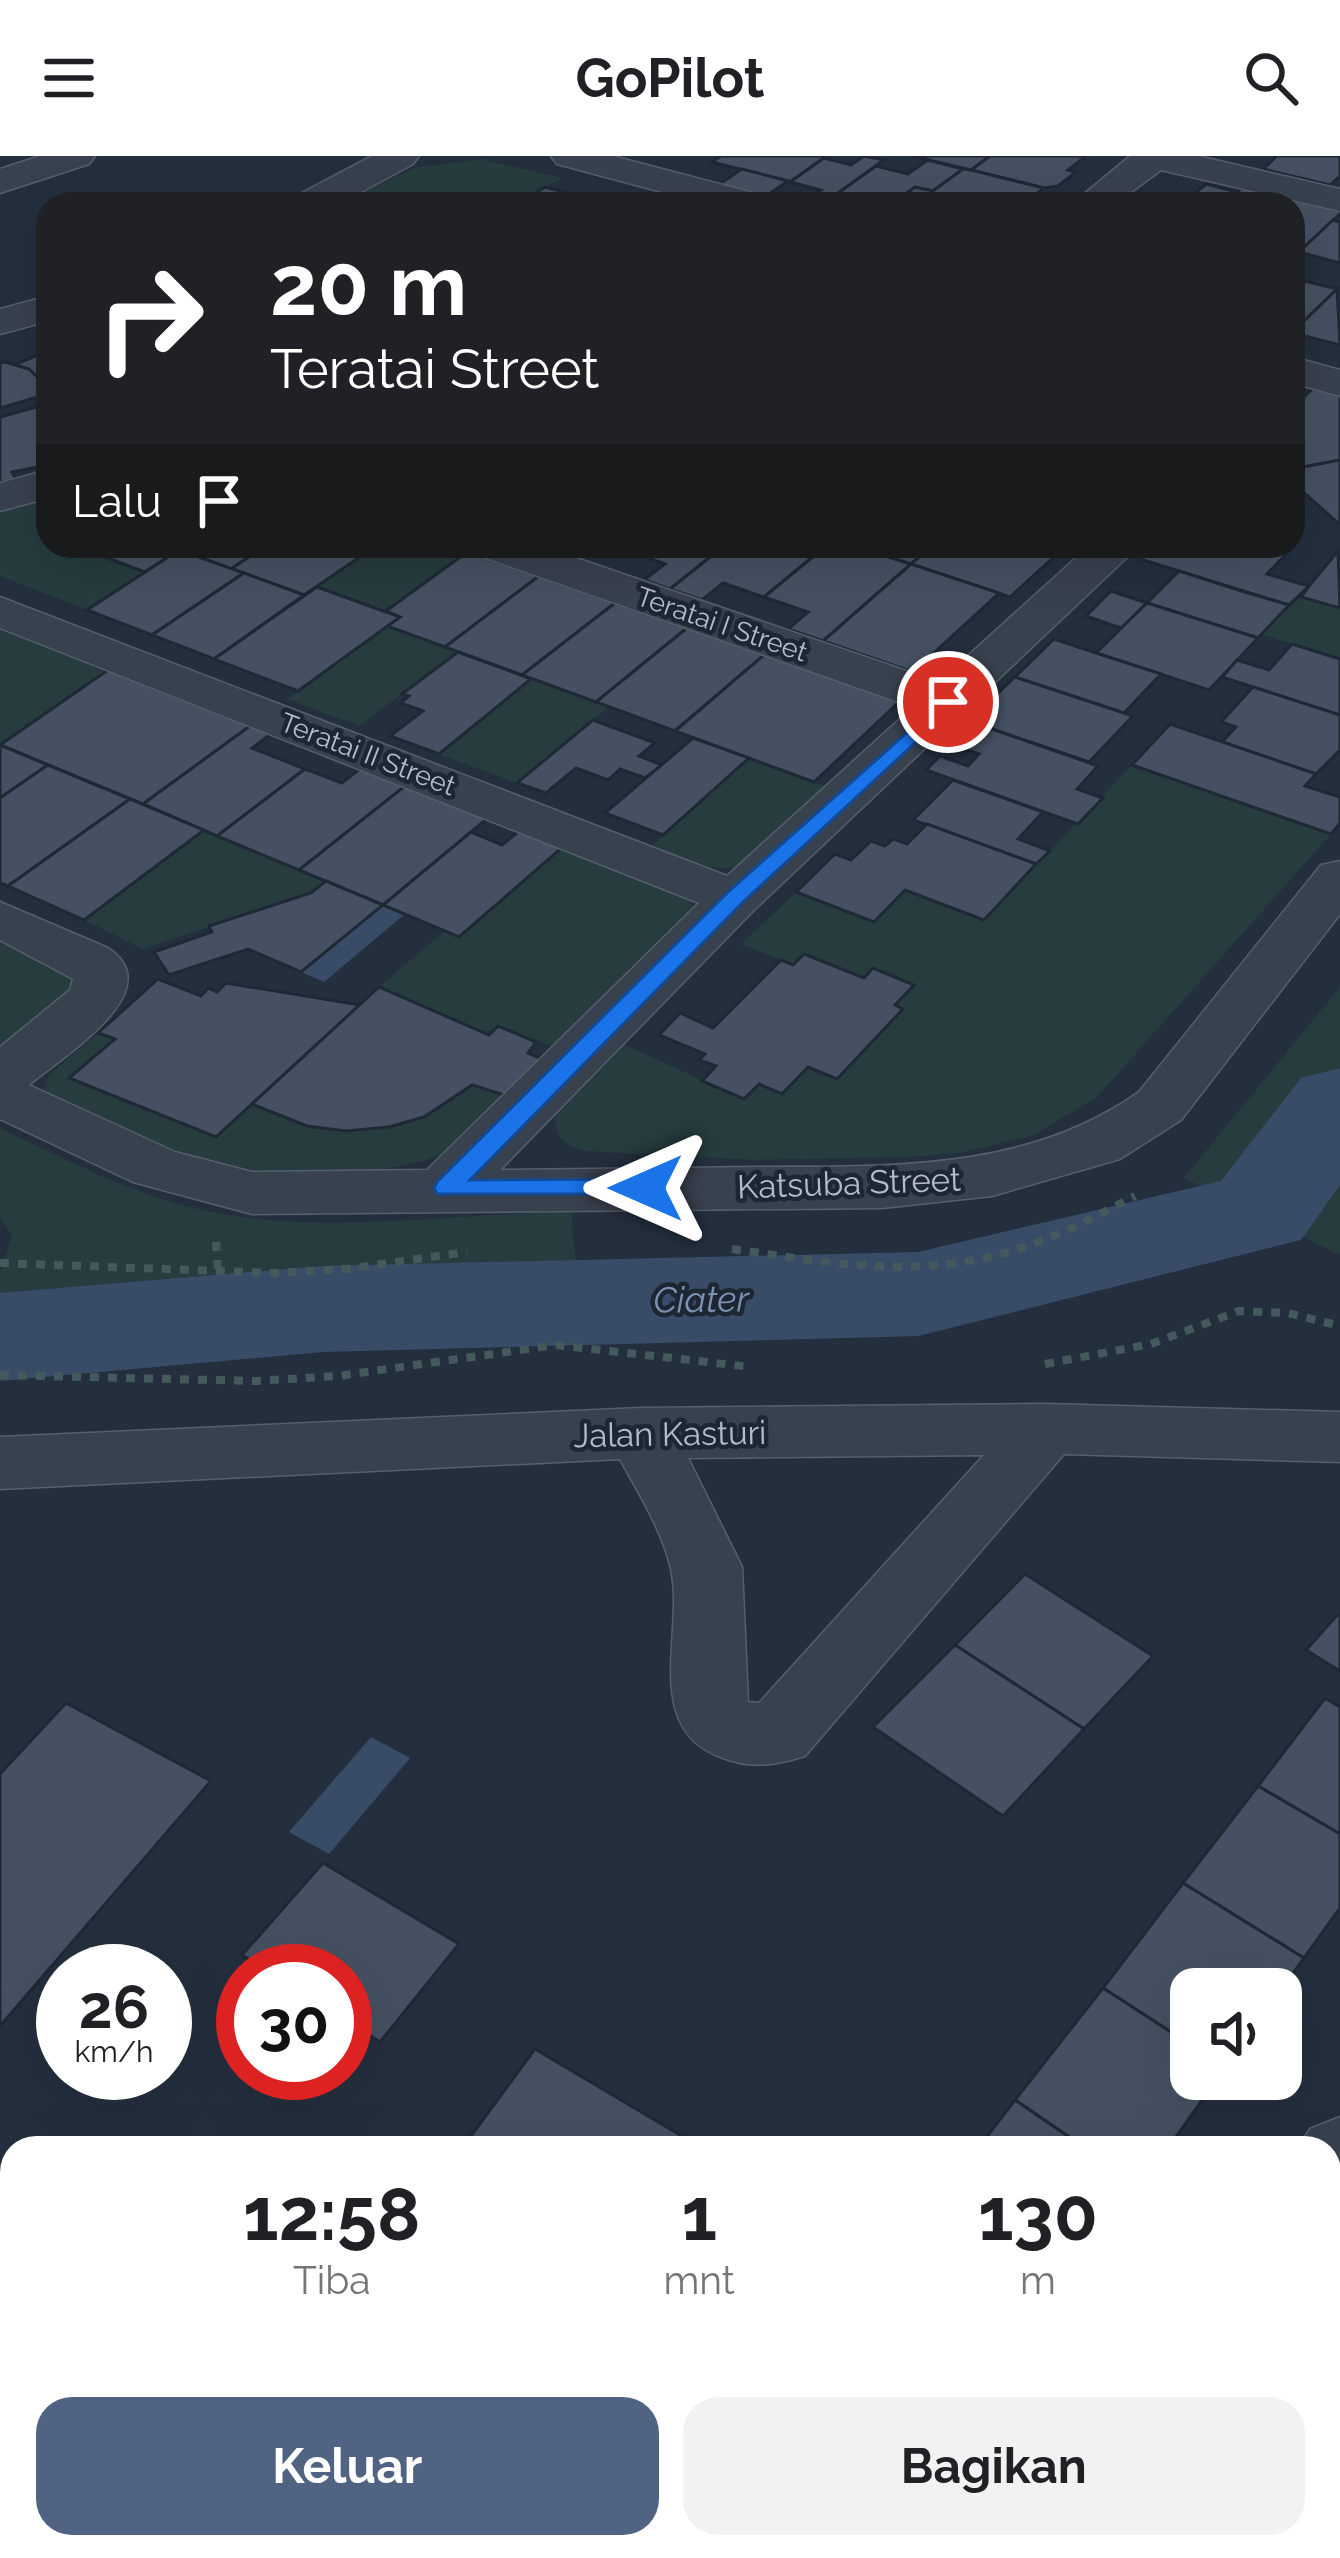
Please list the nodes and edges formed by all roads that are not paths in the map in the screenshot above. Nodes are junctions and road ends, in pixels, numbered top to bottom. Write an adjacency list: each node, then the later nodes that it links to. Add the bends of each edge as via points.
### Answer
1 (76, 156): 6 (street)
2 (400, 156): 7 (street)
3 (1152, 157): 5 (street); 10 (street)
4 (555, 159): 8 (street); 9 (street)
5 (1213, 164): 11 (street)
6 (0, 182)
7 (332, 192)
8 (657, 192)
9 (699, 192)
10 (1107, 192)
11 (1340, 200)
12 (36, 312): 13 (street)
13 (0, 322)
14 (1305, 351): 15 (street)
15 (1340, 361)
16 (1305, 373): 17 (street)
17 (1340, 383)
18 (36, 487): 19 (street)
19 (0, 497)
20 (531, 558): 23 (street, Teratai I Street)
21 (1103, 558): 23 (street)
22 (0, 611): 25 (street, Teratai II Street)
23 (948, 702): 25 (street)
24 (1340, 877): 29 (street, Katsuba Street, via 1160,1106 1130,1131 1079,1150 966,1181 882,1187)
25 (735, 898): 29 (street)
26 (0, 919): 27 (street, via 88,960 103,981 90,1003)
27 (0, 1078)
28 (0, 1095): 29 (street, Katsuba Street, via 201,1183 306,1195)
29 (446, 1188)
30 (1042, 1397): 31 (street, Jalan Kasturi); 31 (street, via 778,1734 746,1738 708,1709 708,1570); 32 (street, Jalan Kasturi)
31 (641, 1433): 33 (street, Jalan Kasturi)
32 (1340, 1437)
33 (0, 1463)

